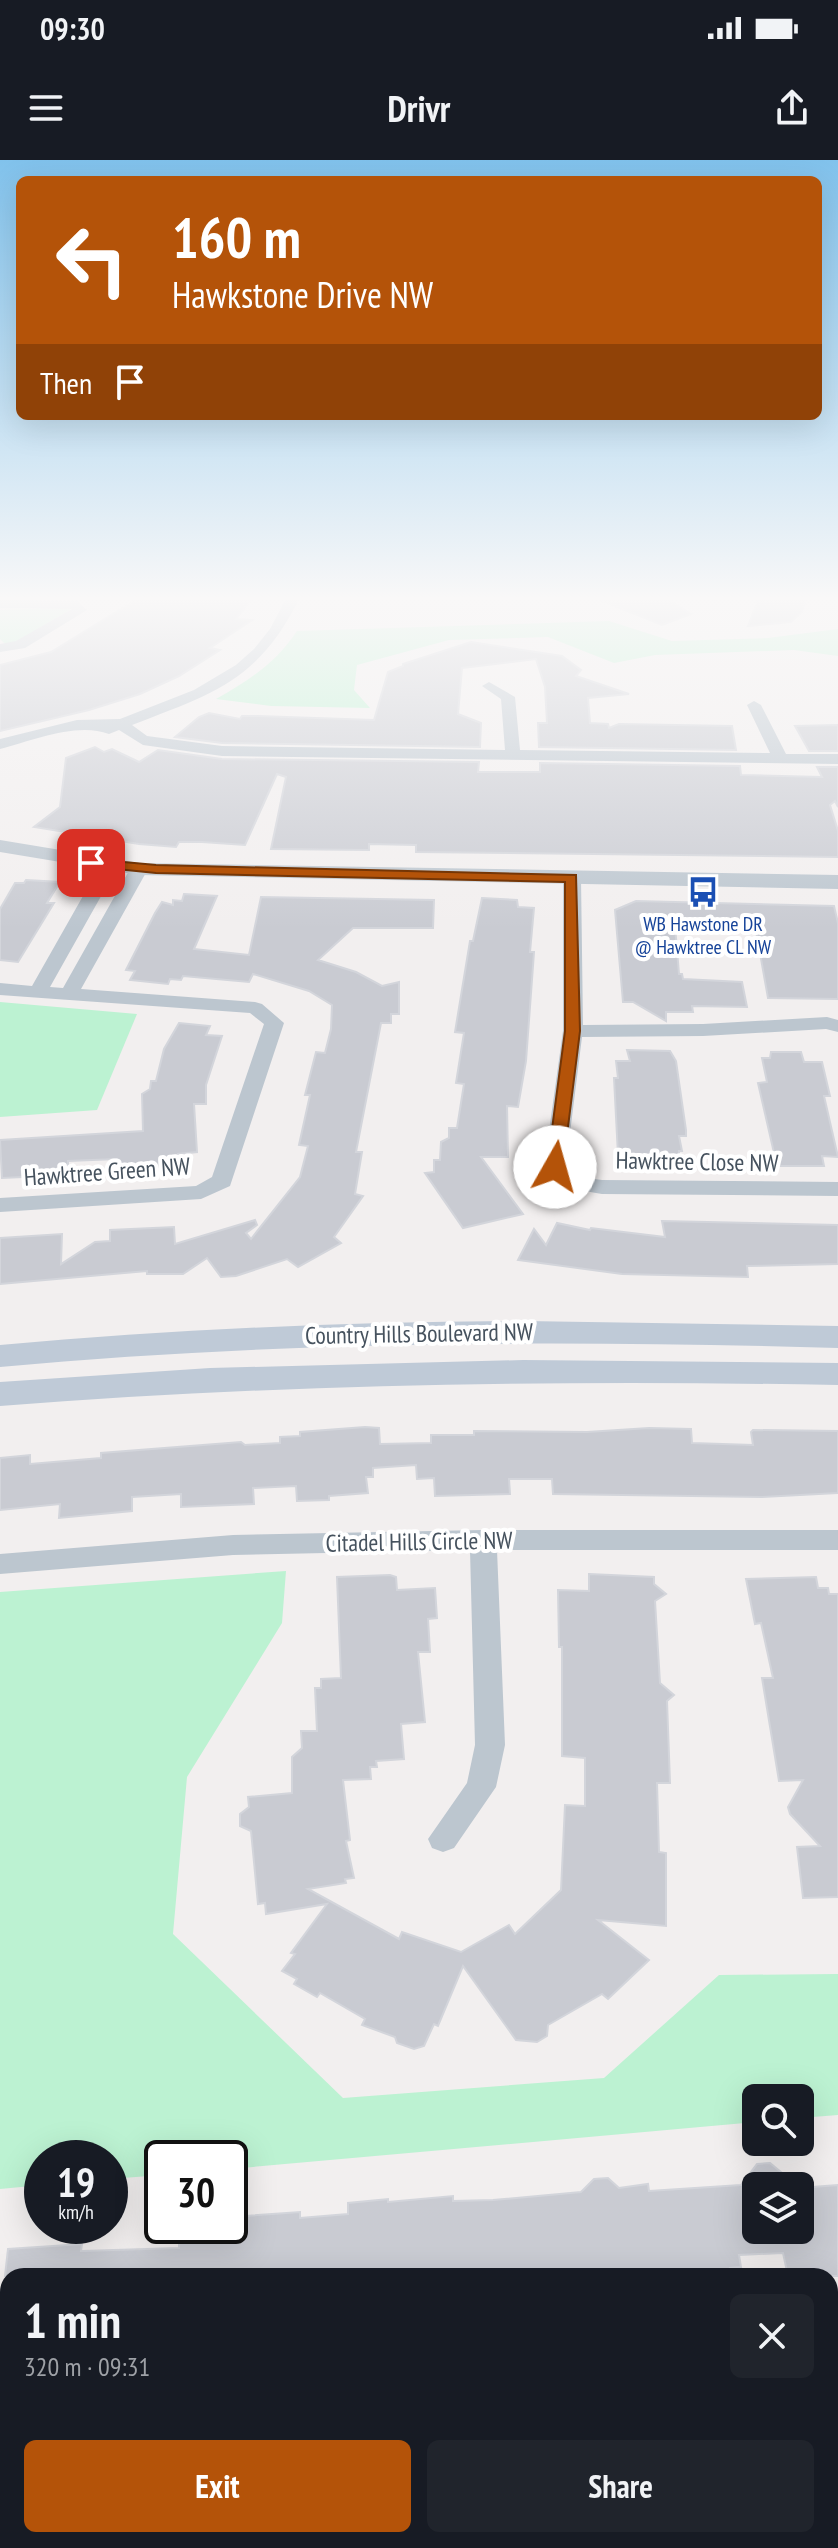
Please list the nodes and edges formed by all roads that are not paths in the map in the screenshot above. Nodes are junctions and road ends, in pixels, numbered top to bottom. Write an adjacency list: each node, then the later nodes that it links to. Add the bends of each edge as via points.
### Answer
1 (163, 706): 4 (street)
2 (509, 706): 6 (street)
3 (755, 706): 9 (street)
4 (120, 724): 5 (street, via 77,725); 6 (street, via 143,740 222,751); 7 (street)
5 (0, 744)
6 (513, 757): 9 (street)
7 (0, 759)
8 (838, 759): 9 (street)
9 (781, 760)
10 (0, 846): 11 (street)
11 (109, 866): 12 (street); 16 (street)
12 (139, 869): 13 (street); 17 (street)
13 (572, 878): 14 (street); 19 (street, Hawktree Close NW)
14 (838, 882)
15 (0, 989): 16 (street, Hawktree Green NW)
16 (38, 992): 17 (street, Hawktree Green NW)
17 (69, 994): 21 (street, Hawktree Green NW, via 255,1008 274,1023 222,1181 201,1192)
18 (838, 1026): 19 (street)
19 (573, 1031): 20 (street, Hawktree Close NW, via 555,1167 574,1183)
20 (838, 1189)
21 (0, 1205)
22 (838, 1337): 23 (main road, Country Hills Boulevard NW, via 471,1331 276,1336)
23 (0, 1356)
24 (838, 1374): 25 (main road, Country Hills Boulevard NW, via 438,1370 259,1375)
25 (0, 1394)
26 (483, 1540): 27 (street, Citadel Hills Circle NW); 28 (street, Citadel Hills Circle NW, via 233,1545); 29 (street, via 490,1745 481,1787)
27 (838, 1540)
28 (0, 1564)
29 (443, 1839)

